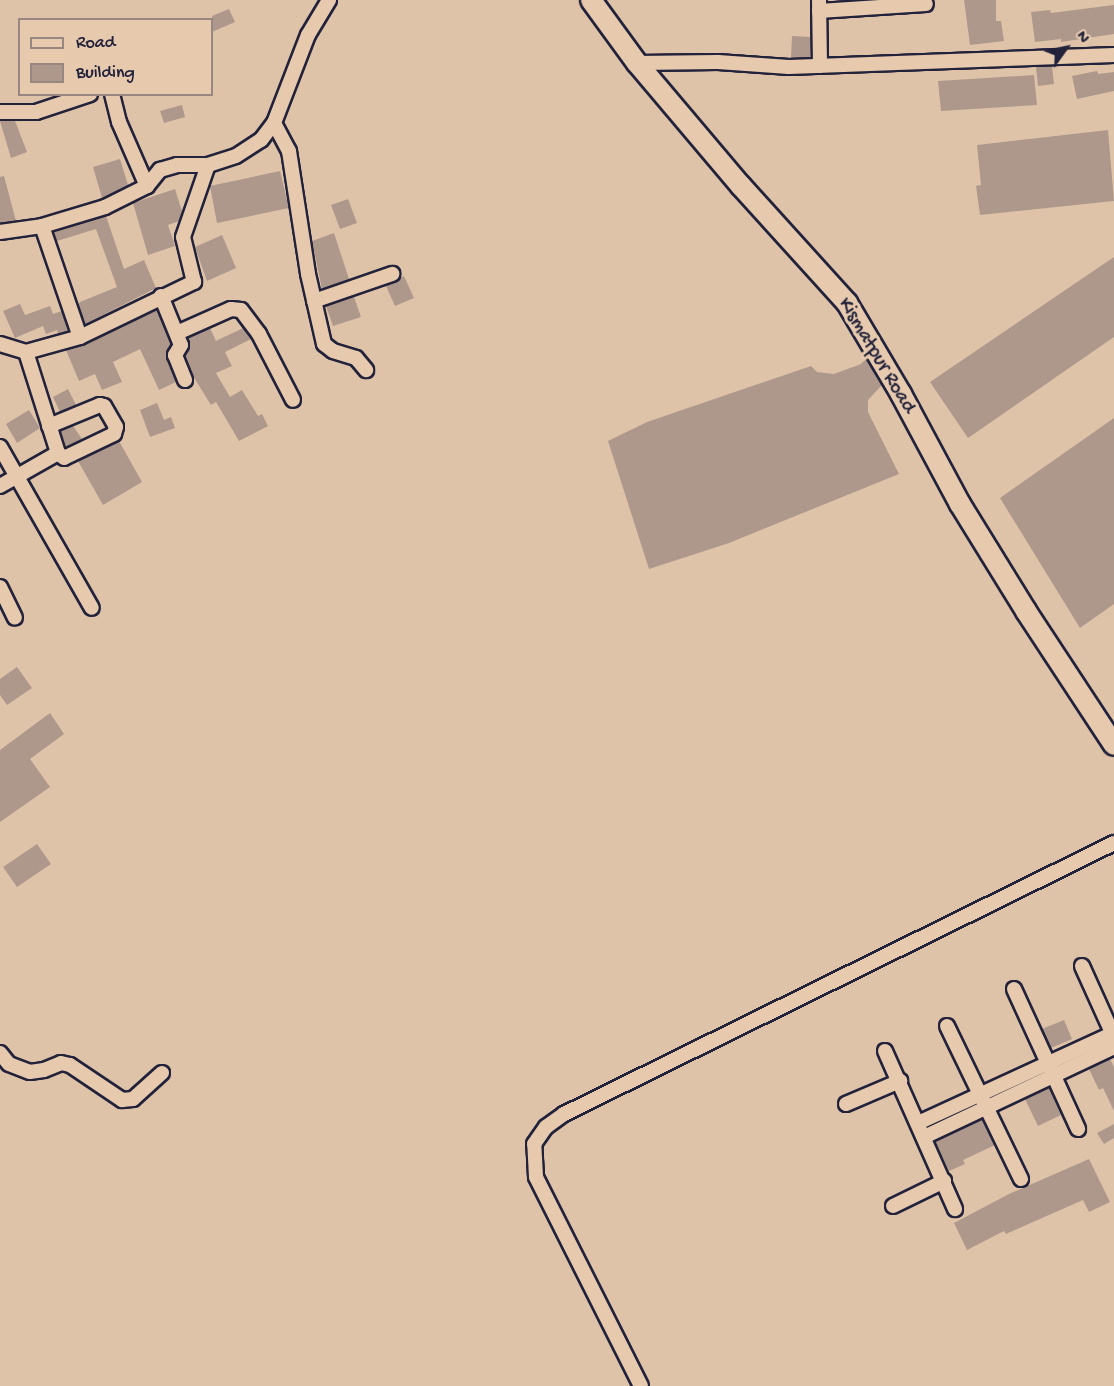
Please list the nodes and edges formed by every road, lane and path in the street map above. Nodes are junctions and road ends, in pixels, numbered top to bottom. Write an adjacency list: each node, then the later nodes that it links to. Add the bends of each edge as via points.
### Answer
1 (329, 0): 11 (street, via 308,35)
2 (591, 0): 6 (street, Kismatpur Road)
3 (926, 4): 4 (street)
4 (819, 5): 7 (street)
5 (1114, 55): 7 (street)
6 (638, 63): 7 (street); 34 (street, Kismatpur Road, via 741,186 847,303 960,504)
7 (819, 66)
8 (84, 96): 10 (street, via 36,112)
9 (112, 96): 13 (street, via 119,122)
10 (0, 112)
11 (274, 123): 12 (street, via 261,140 236,156); 18 (street, via 290,151)
12 (208, 165): 13 (street, via 177,165 160,170); 17 (street, via 183,237 194,282)
13 (147, 186): 14 (street, via 105,207)
14 (42, 226): 15 (street); 20 (street)
15 (0, 232)
16 (392, 274): 18 (street)
17 (161, 296): 19 (street); 20 (street)
18 (314, 301): 23 (street, via 324,344 356,358)
19 (177, 333): 24 (street, via 181,345 175,355); 25 (street, via 231,309 241,310 259,334)
20 (81, 337): 22 (street)
21 (0, 344): 22 (street)
22 (26, 352): 26 (street)
23 (366, 370)
24 (185, 380)
25 (294, 400)
26 (49, 426): 28 (street); 28 (street, via 100,405 116,428 114,434 64,458)
27 (0, 447): 29 (street)
28 (58, 453): 29 (street)
29 (16, 478): 30 (street); 32 (street)
30 (0, 486)
31 (0, 587): 33 (street)
32 (92, 608)
33 (15, 618)
34 (1114, 745)
35 (1114, 843): 55 (street, via 564,1114 546,1127 534,1144 536,1177)
36 (1082, 966): 39 (street)
37 (1014, 989): 42 (street)
38 (947, 1026): 45 (street)
39 (1114, 1038): 42 (street)
40 (885, 1051): 44 (street)
41 (0, 1053): 43 (street, via 9,1064 30,1072 61,1063 70,1065 122,1100 133,1099)
42 (1050, 1069): 45 (street); 47 (street); 49 (street)
43 (162, 1073)
44 (900, 1081): 46 (street); 48 (street)
45 (980, 1093): 47 (street); 48 (street)
46 (846, 1104)
47 (987, 1107): 50 (street); 51 (street)
48 (918, 1123): 50 (street)
49 (1078, 1129)
50 (924, 1137): 52 (street)
51 (1021, 1179)
52 (944, 1181): 53 (street); 54 (street)
53 (893, 1206)
54 (956, 1209)
55 (641, 1386)

